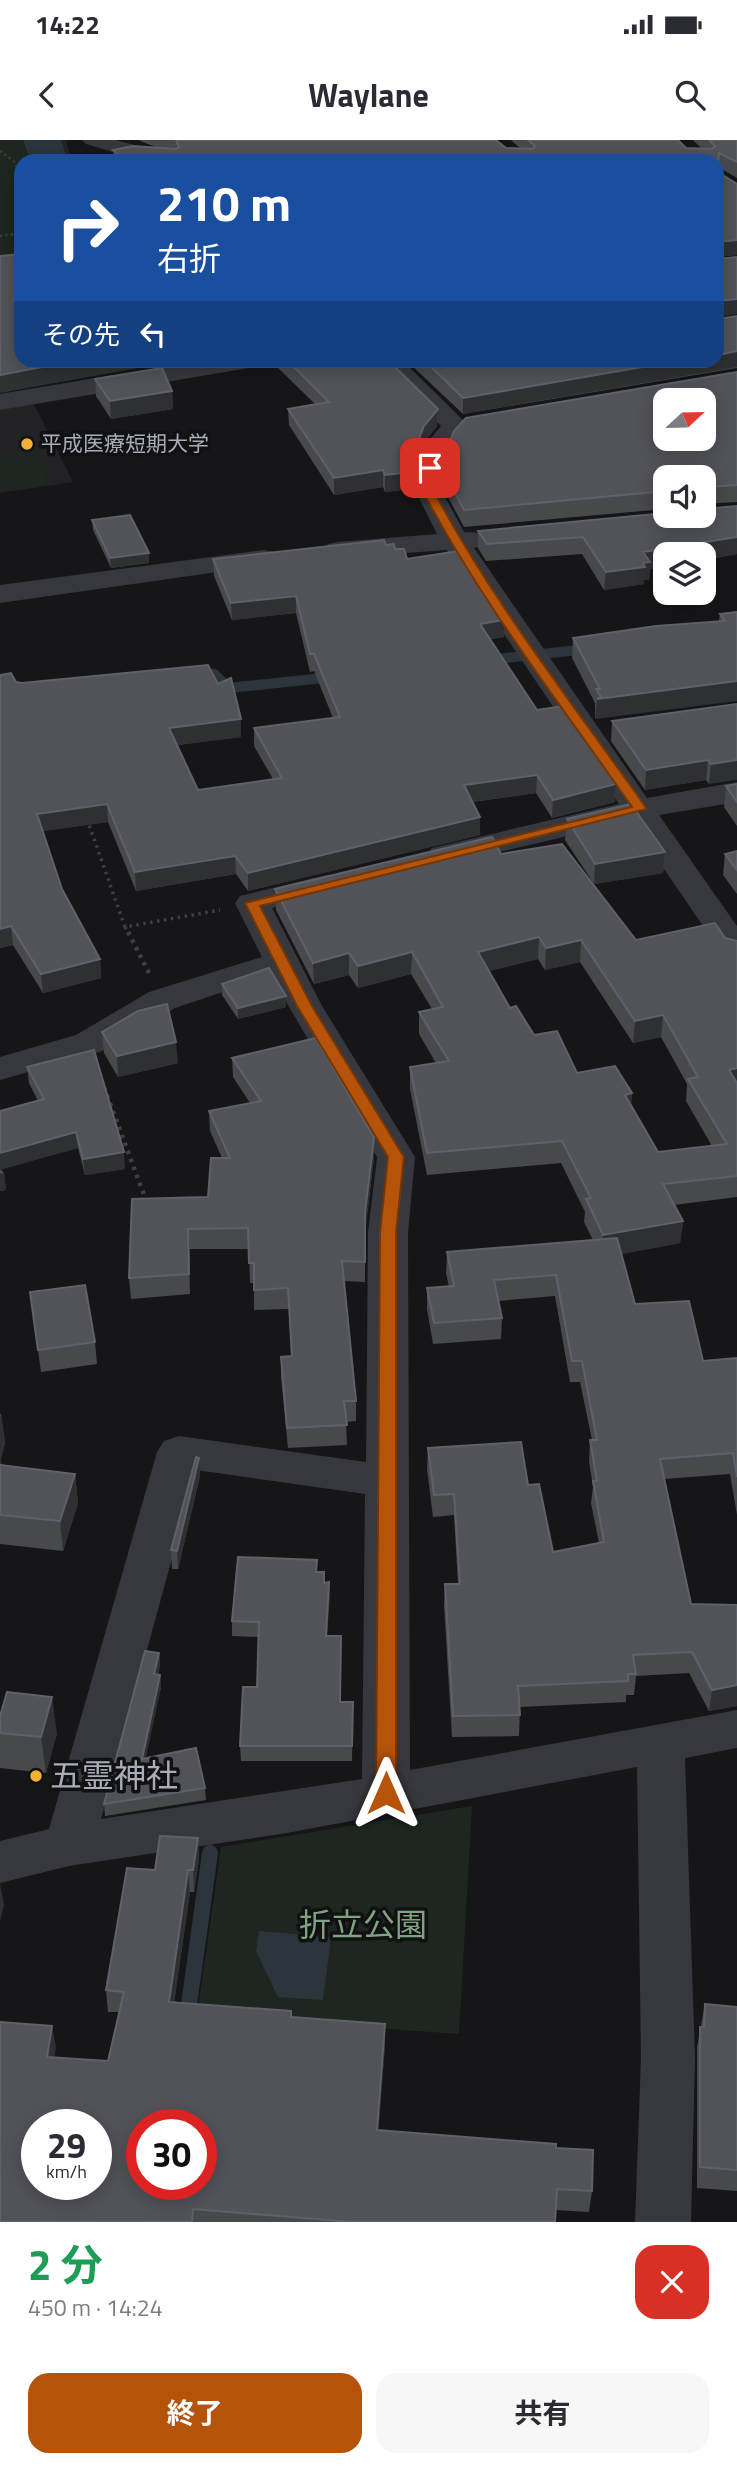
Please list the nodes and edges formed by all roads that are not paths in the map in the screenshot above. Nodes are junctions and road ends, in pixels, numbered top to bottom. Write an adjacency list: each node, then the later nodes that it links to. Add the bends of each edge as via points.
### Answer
1 (93, 140): 2 (street)
2 (142, 154)
3 (203, 368): 5 (street)
4 (395, 368): 7 (street)
5 (0, 402)
6 (483, 421): 7 (street)
7 (456, 426): 9 (street, via 439,444 424,482)
8 (496, 537): 9 (street)
9 (456, 541): 10 (street, via 304,553); 12 (street, via 599,730)
10 (0, 594)
11 (737, 792): 12 (street)
12 (640, 809): 13 (street); 15 (street)
13 (410, 864)
14 (357, 877): 16 (street, via 252,903)
15 (737, 951)
16 (283, 961): 17 (street, via 162,1000 89,1043); 18 (street, via 304,1006 396,1157 388,1233)
17 (0, 1069)
18 (386, 1482): 21 (street); 22 (street, via 179,1452)
19 (737, 1729): 20 (street)
20 (661, 1742): 21 (street); 24 (street, via 667,2058)
21 (386, 1793): 22 (street, via 287,1813)
22 (69, 1845): 23 (street)
23 (0, 1862)
24 (663, 2222)

